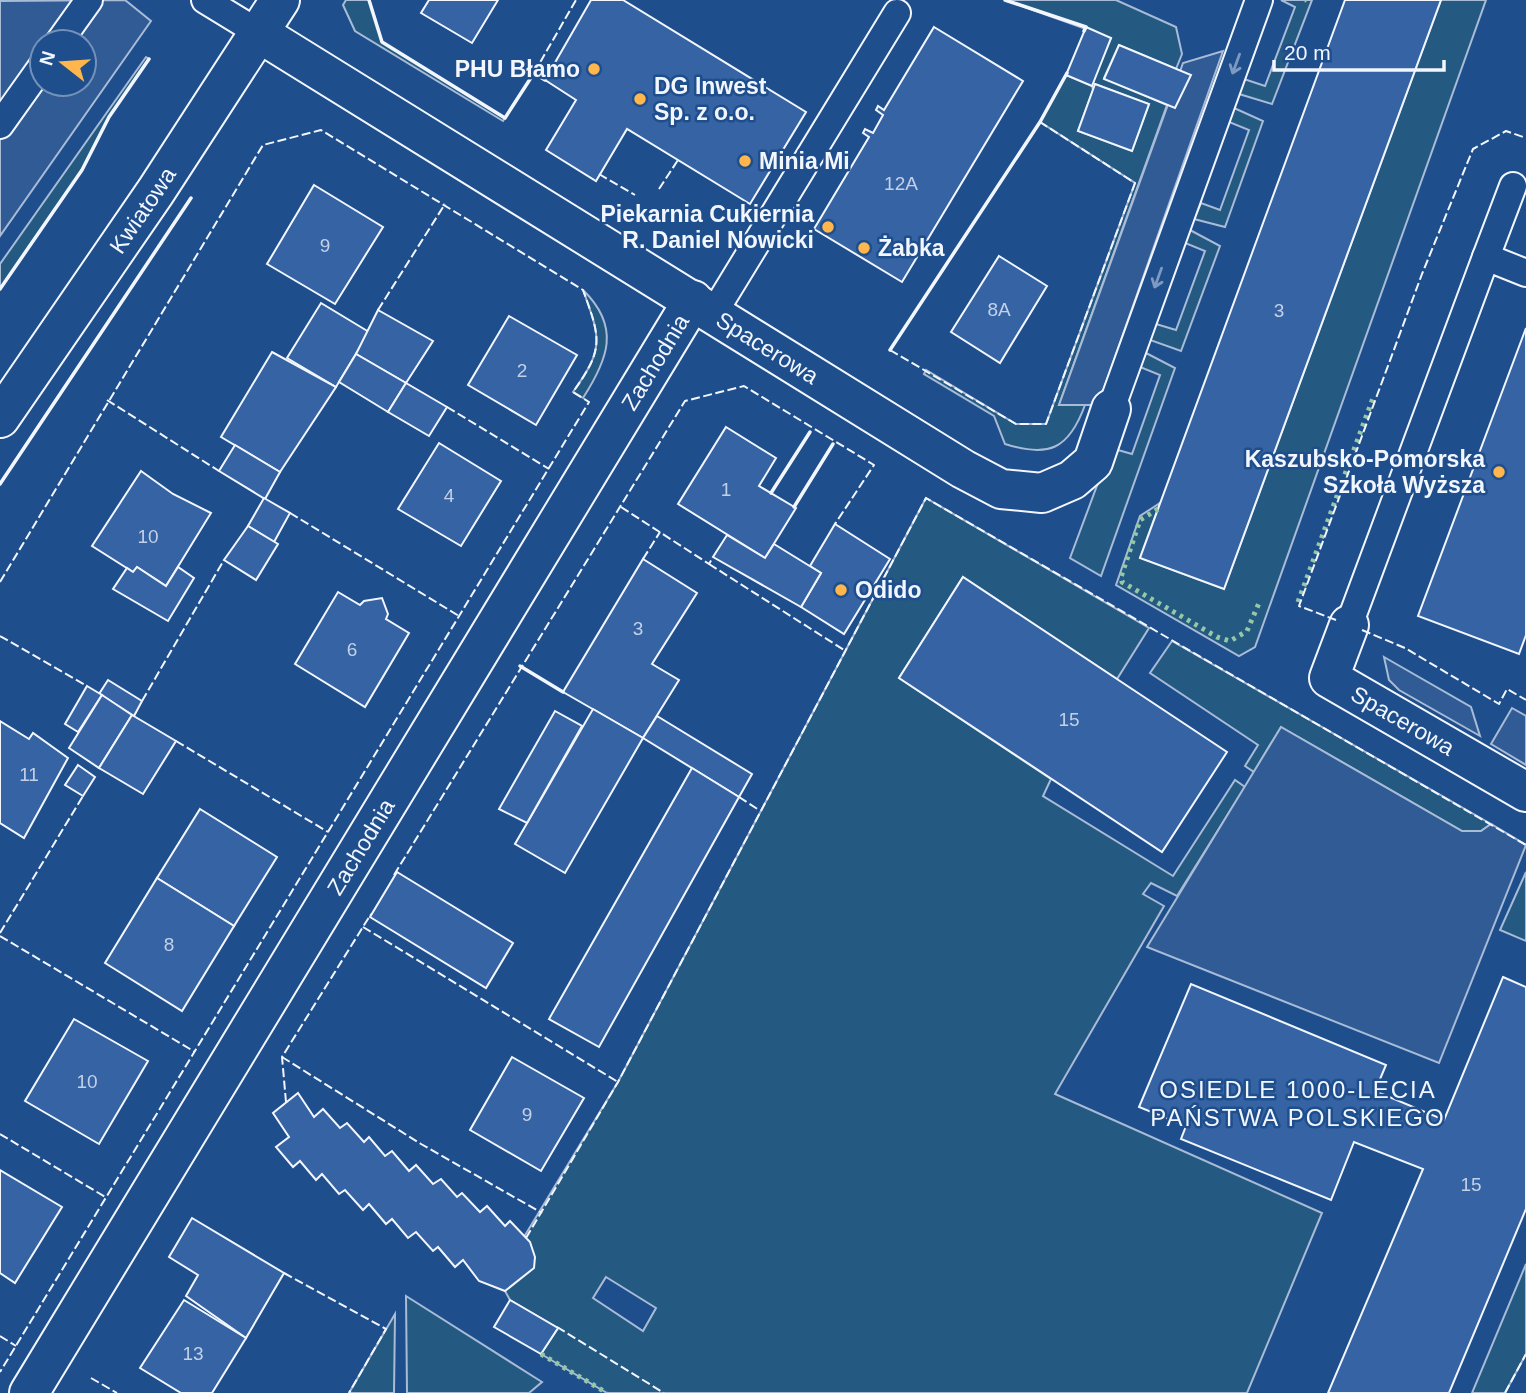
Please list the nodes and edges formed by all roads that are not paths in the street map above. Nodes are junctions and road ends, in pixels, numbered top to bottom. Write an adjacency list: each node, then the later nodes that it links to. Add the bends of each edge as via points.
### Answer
1 (89, 0): 6 (lane)
2 (205, 0): 7 (lane)
3 (280, 0): 7 (street, Kwiatowa)
4 (1259, 0): 14 (lane, one-way to 14)
5 (897, 13): 13 (lane)
6 (69, 28)
7 (259, 33): 13 (street, Spacerowa); 15 (street, Kwiatowa)
8 (28, 86): 9 (lane)
9 (0, 125)
10 (1513, 186): 11 (lane)
11 (1486, 257): 12 (lane); 16 (lane)
12 (1526, 272)
13 (703, 307): 14 (street, Spacerowa, via 1001,489 1042,493 1072,480 1093,462); 18 (street, Zachodnia)
14 (1111, 409)
15 (0, 418)
16 (1349, 625): 17 (street, Spacerowa, via 1329,678)
17 (1526, 792)
18 (29, 1393)

